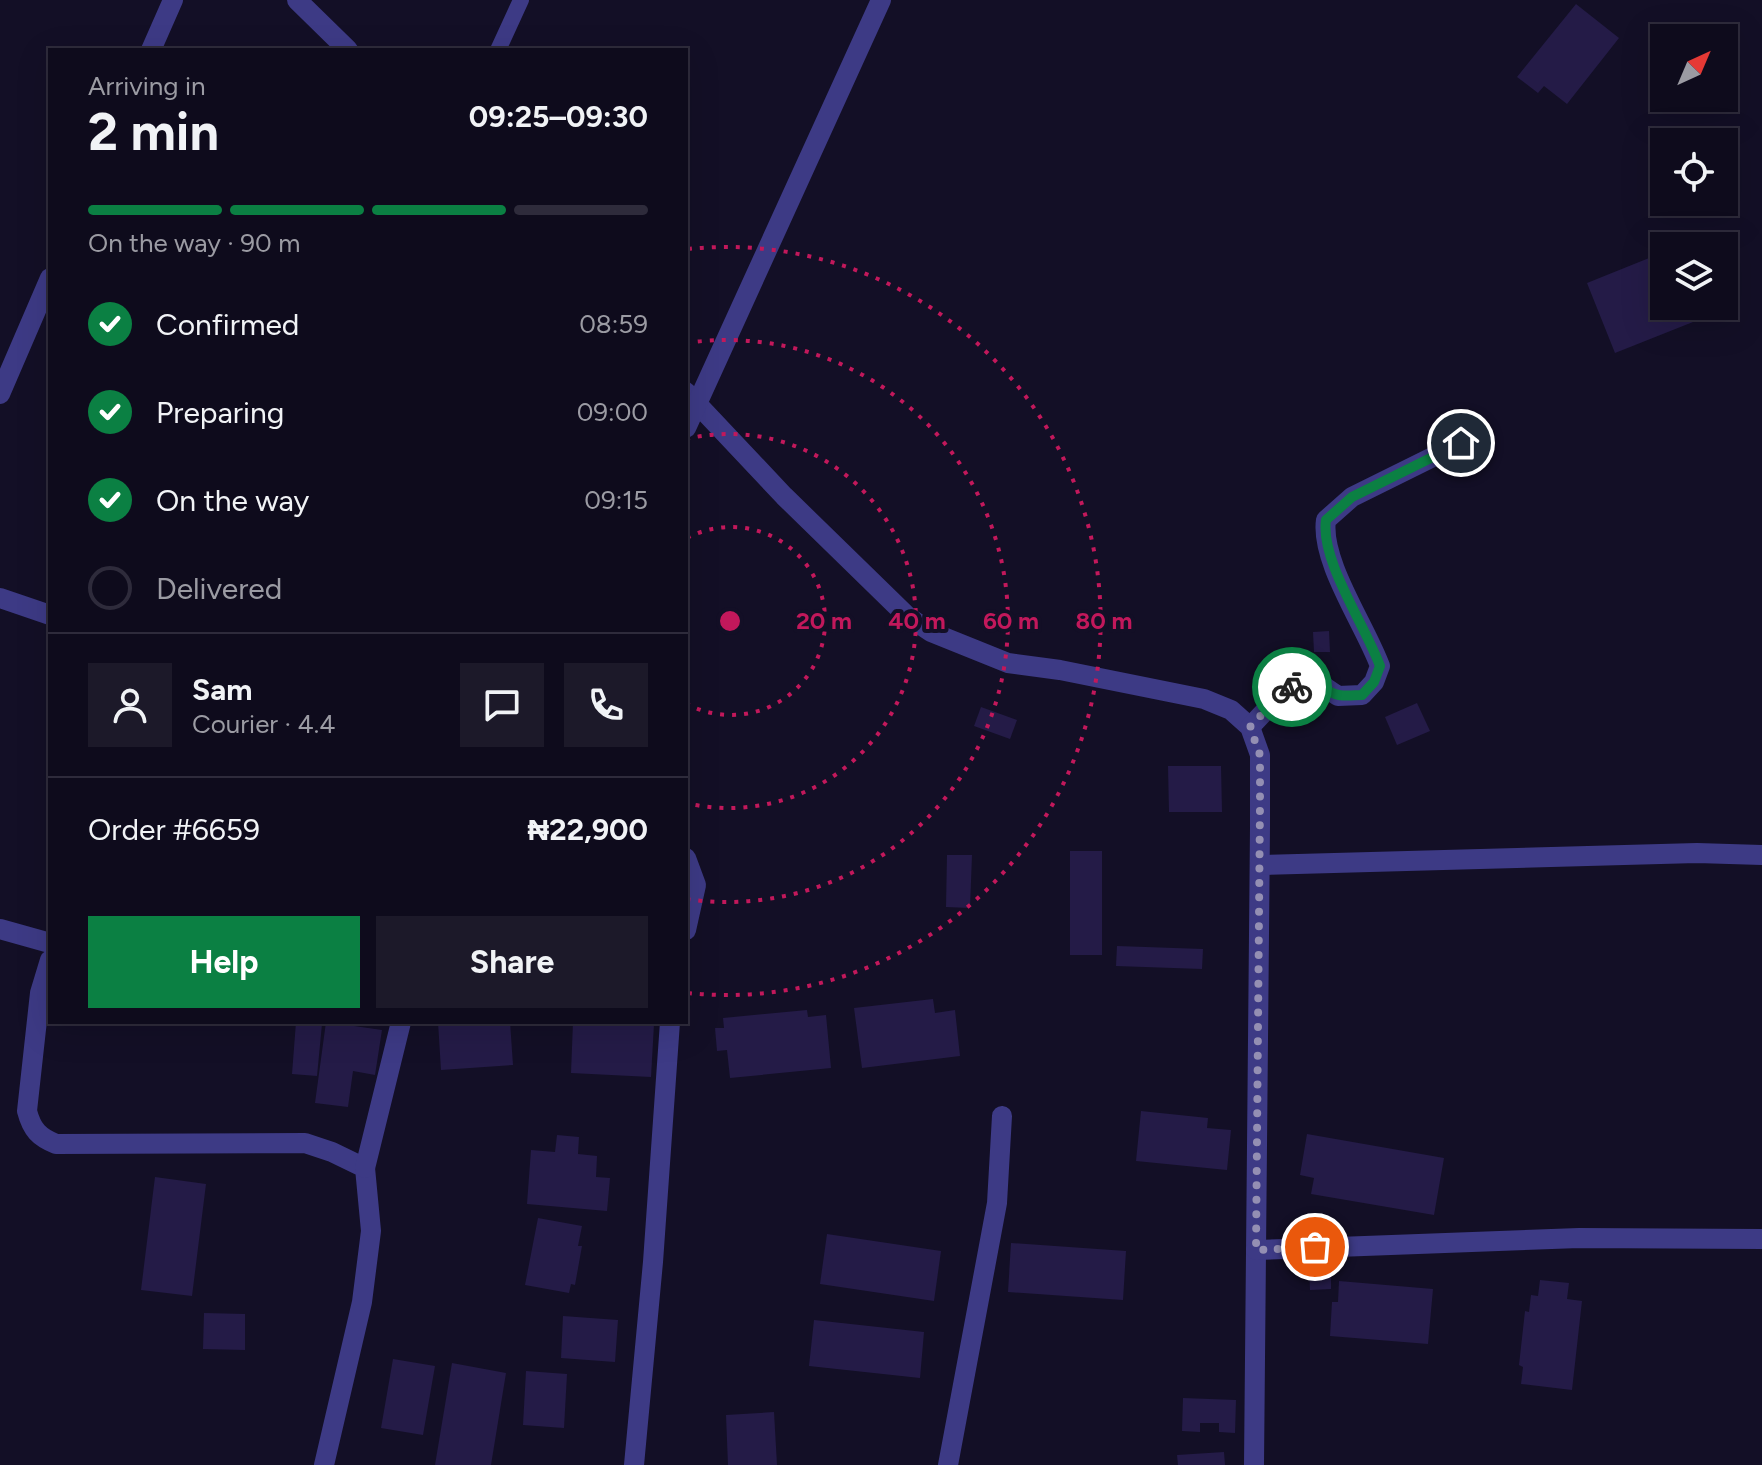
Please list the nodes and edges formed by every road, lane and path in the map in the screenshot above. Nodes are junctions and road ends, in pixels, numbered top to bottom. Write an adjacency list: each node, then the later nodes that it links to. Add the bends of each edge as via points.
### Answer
1 (173, 0): 5 (street)
2 (297, 0): 6 (street)
3 (521, 0): 7 (lane)
4 (881, 0): 10 (street)
5 (152, 48)
6 (346, 48)
7 (499, 48)
8 (48, 283): 9 (street)
9 (0, 394)
10 (691, 398): 14 (street, via 907,616 931,632 1008,663 1204,699 1231,710)
11 (1461, 443): 14 (street, via 1352,497 1326,520 1323,536 1329,556 1380,666 1374,682 1362,695 1338,696 1316,681 1303,680 1281,694)
12 (0, 598): 13 (street)
13 (48, 614)
14 (1250, 727): 17 (street, via 1260,755)
15 (1762, 855): 17 (street)
16 (688, 863): 18 (street, via 696,885)
17 (1260, 865): 27 (street)
18 (688, 921)
19 (0, 929): 20 (street)
20 (48, 942)
21 (48, 967): 25 (street, via 40,993 27,1111 41,1138 56,1144 305,1143)
22 (401, 1024): 25 (street)
23 (670, 1024): 29 (street)
24 (1002, 1116): 30 (street, via 997,1203)
25 (365, 1168): 28 (street, via 371,1231 362,1302)
26 (1762, 1239): 27 (street, via 1579,1238)
27 (1256, 1250): 31 (street)
28 (324, 1465)
29 (634, 1465)
30 (948, 1465)
31 (1254, 1465)

